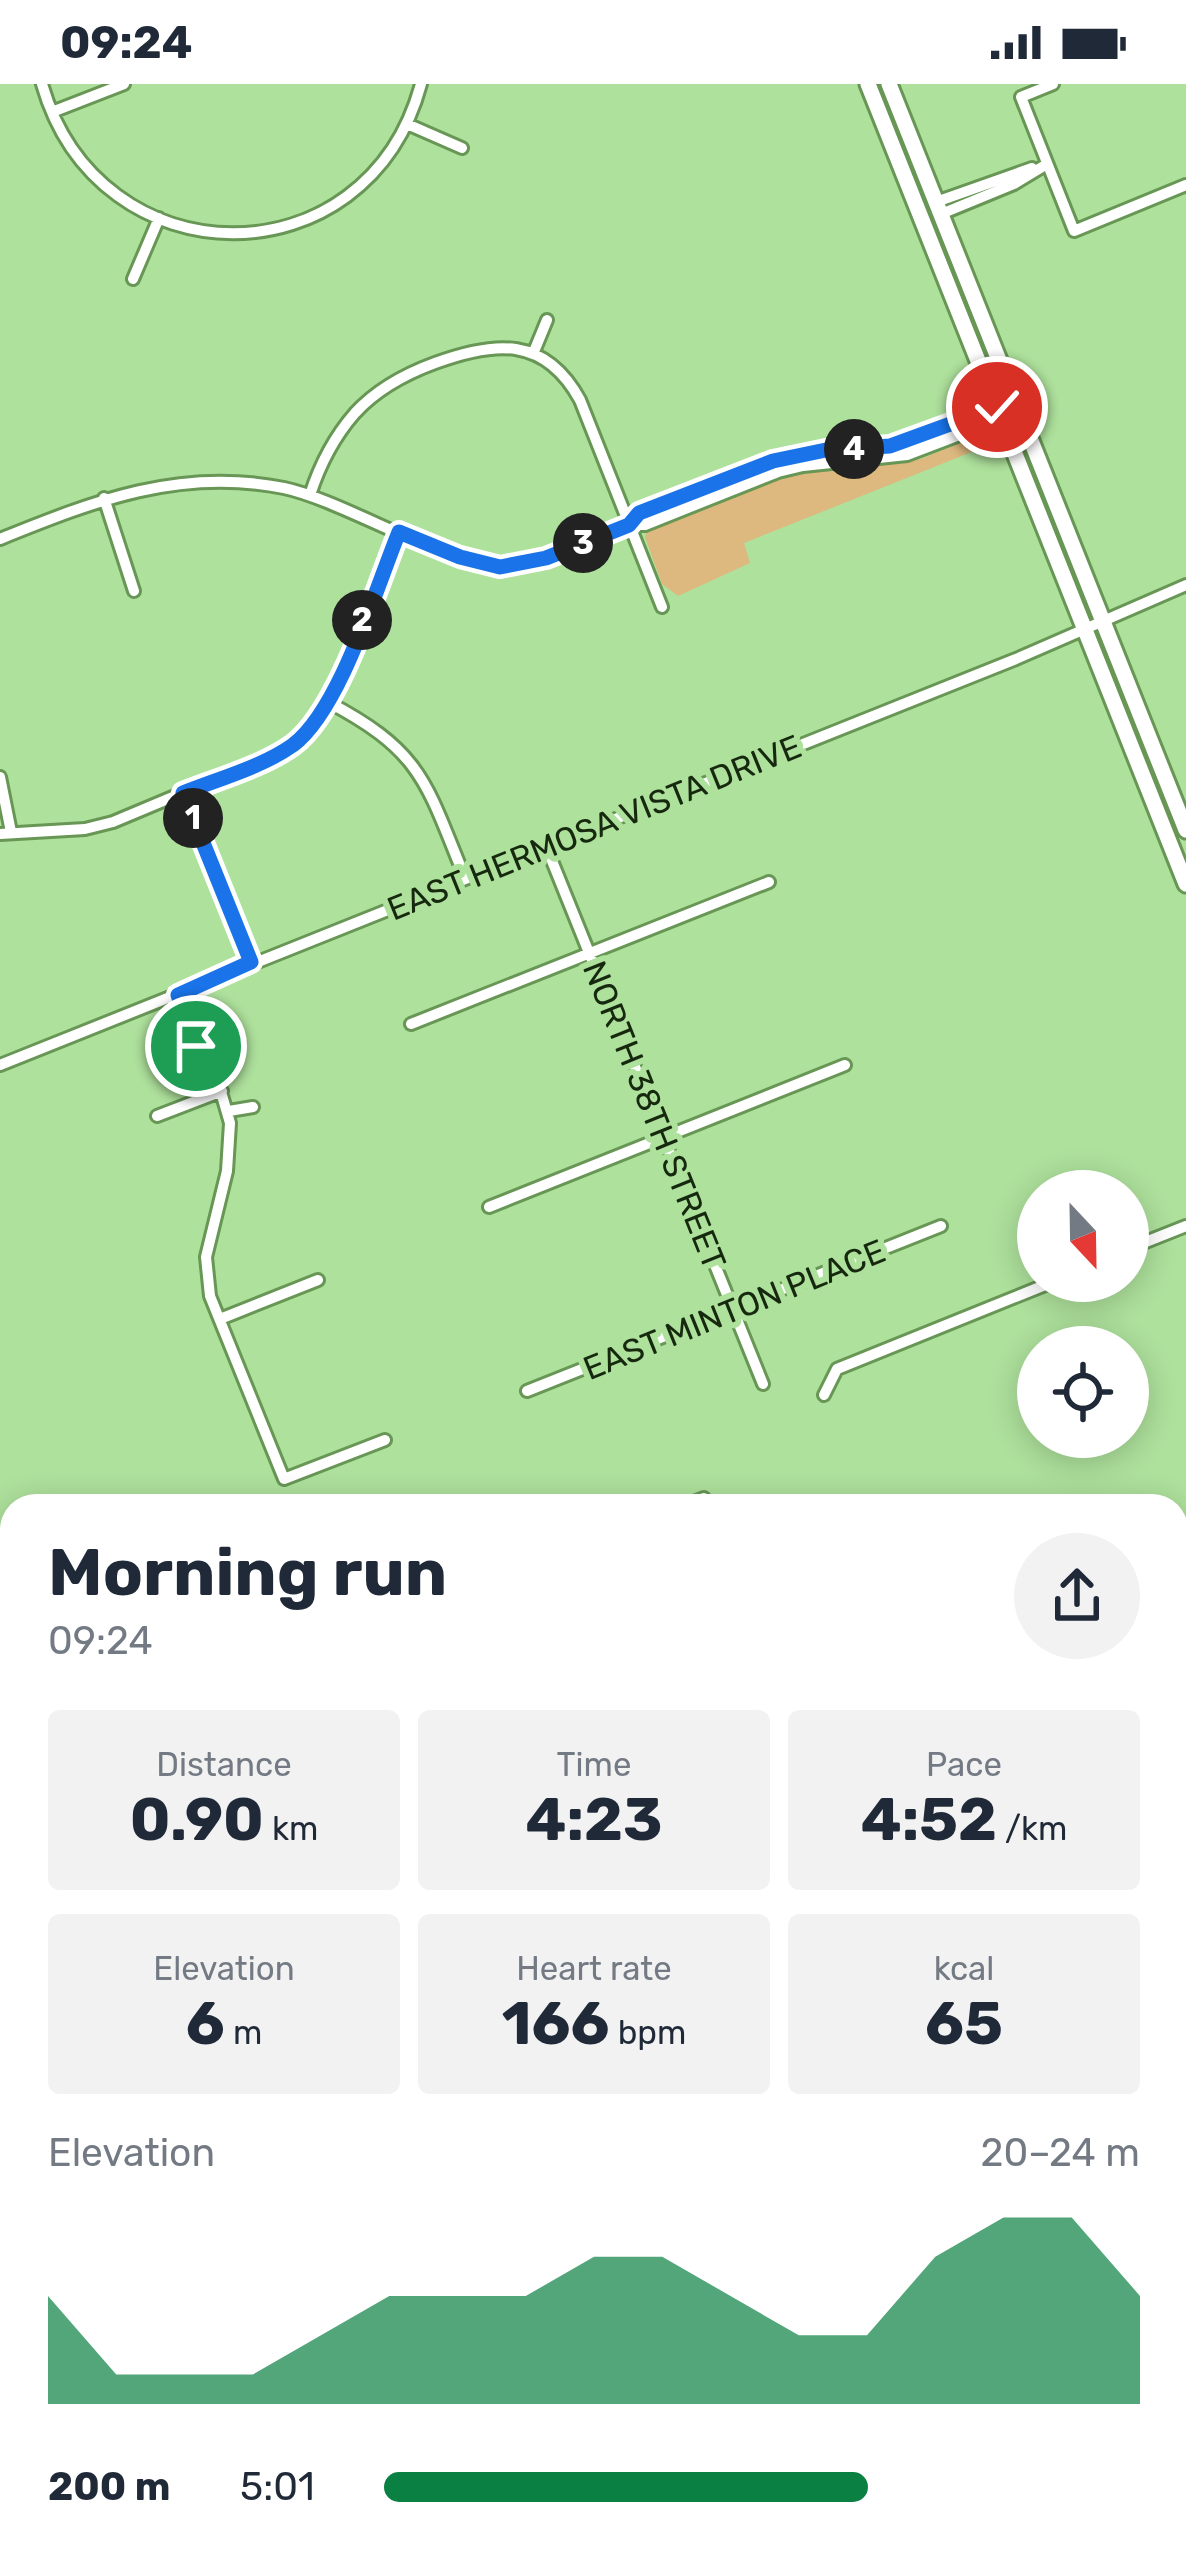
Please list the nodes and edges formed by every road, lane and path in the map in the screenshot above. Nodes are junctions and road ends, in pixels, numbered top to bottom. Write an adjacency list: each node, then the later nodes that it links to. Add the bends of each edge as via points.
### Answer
1 (42, 84): 7 (street)
2 (124, 84): 7 (street)
3 (421, 84): 8 (street)
4 (868, 84): 18 (main road)
5 (889, 84): 12 (main road)
6 (1053, 84): 10 (street, via 1021,98)
7 (52, 112): 13 (street, via 82,165)
8 (406, 124): 9 (street); 13 (street, via 368,178 294,224 229,234)
9 (462, 148)
10 (1047, 164): 11 (street, via 1074,231); 12 (street, via 1014,184)
11 (1186, 185)
12 (939, 208): 17 (main road)
13 (158, 218): 14 (street)
14 (133, 280)
15 (547, 320): 16 (street)
16 (533, 354): 19 (street, via 479,348 375,394 322,460); 21 (street, via 560,370 580,400)
17 (1018, 406): 18 (street); 27 (main road)
18 (1000, 413): 21 (street, via 890,446 773,461 639,513); 28 (main road)
19 (310, 495): 20 (street, via 234,483); 22 (street)
20 (104, 498): 23 (street); 25 (street)
21 (629, 525): 22 (street, via 500,567); 26 (street)
22 (399, 532): 29 (street)
23 (0, 539)
24 (1186, 585): 27 (street, EAST HERMOSA VISTA DRIVE)
25 (134, 591)
26 (662, 607)
27 (1102, 619): 28 (street, EAST HERMOSA VISTA DRIVE); 32 (main road)
28 (1084, 626): 34 (street, EAST HERMOSA VISTA DRIVE); 37 (main road)
29 (328, 702): 31 (street, via 287,749); 35 (street, via 405,754)
30 (0, 777): 33 (street)
31 (183, 793): 33 (street, via 85,830); 39 (street)
32 (1186, 830)
33 (5, 833)
34 (546, 846): 35 (street, EAST HERMOSA VISTA DRIVE); 38 (street, NORTH 38TH STREET)
35 (465, 878): 39 (street, EAST HERMOSA VISTA DRIVE)
36 (769, 882): 38 (street)
37 (1186, 884)
38 (590, 953): 42 (street); 50 (street, NORTH 38TH STREET)
39 (251, 962): 40 (street, EAST HERMOSA VISTA DRIVE)
40 (190, 987): 41 (street, EAST HERMOSA VISTA DRIVE); 43 (street)
41 (178, 995): 43 (street, via 196,1046); 45 (street, EAST HERMOSA VISTA DRIVE)
42 (411, 1024)
43 (212, 1061): 46 (street)
44 (845, 1064): 50 (street)
45 (0, 1066)
46 (222, 1091): 48 (street); 49 (street)
47 (253, 1107): 48 (street)
48 (229, 1111): 58 (street, via 227,1171 206,1256)
49 (158, 1116)
50 (664, 1137): 51 (street); 57 (street, NORTH 38TH STREET)
51 (489, 1207)
52 (941, 1226): 57 (street, EAST MINTON PLACE)
53 (1186, 1226): 54 (street)
54 (1149, 1241)
55 (318, 1280): 58 (street)
56 (1017, 1296): 61 (street, via 836,1369)
57 (733, 1309): 59 (street, NORTH 38TH STREET); 60 (street, EAST MINTON PLACE)
58 (220, 1319): 62 (street, via 284,1479)
59 (763, 1384)
60 (527, 1391)
61 (824, 1395)
62 (385, 1440)

